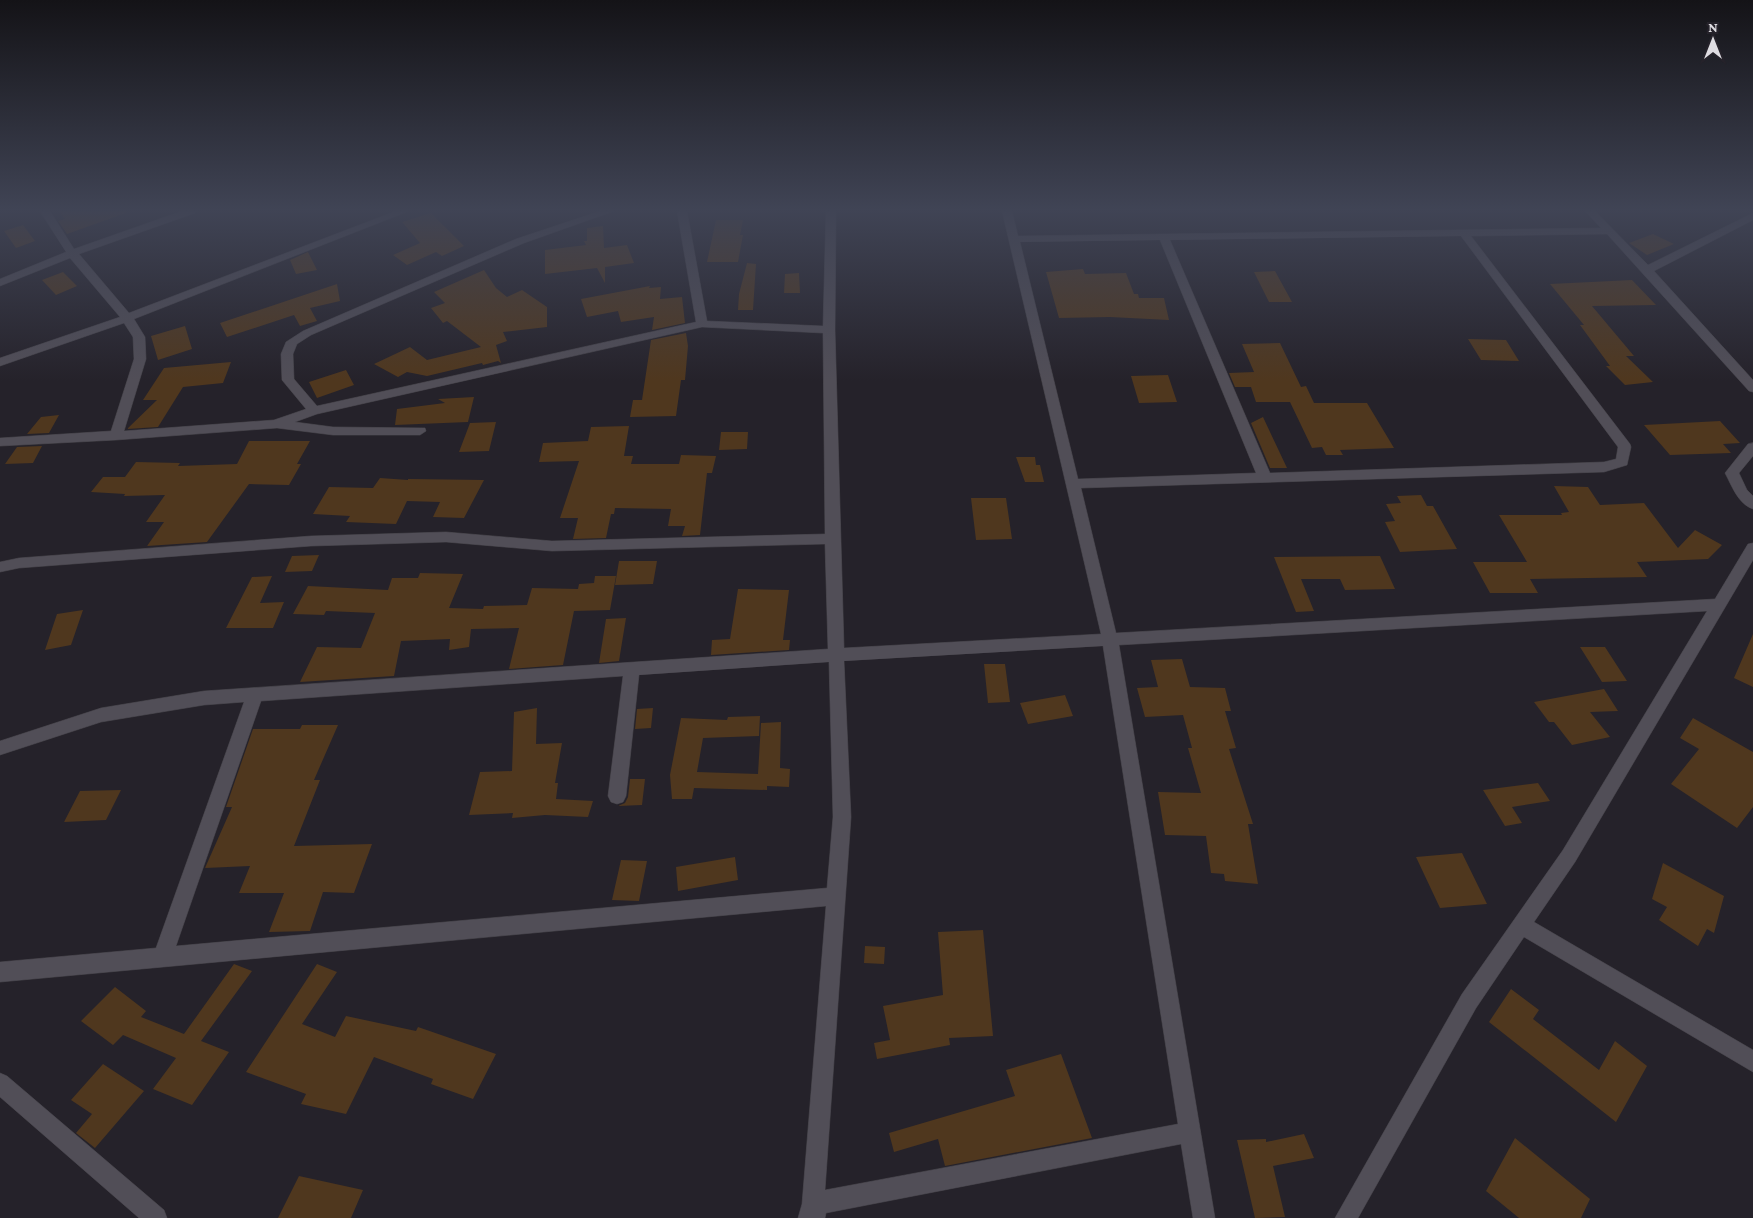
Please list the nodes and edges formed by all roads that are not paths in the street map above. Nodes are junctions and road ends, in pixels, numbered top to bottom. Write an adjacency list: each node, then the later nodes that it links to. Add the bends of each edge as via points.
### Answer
1 (36, 268): 12 (street)
2 (85, 268): 13 (street)
3 (257, 268): 13 (street)
4 (458, 268): 18 (street, via 292,342 287,354 288,380)
5 (692, 268): 14 (street)
6 (830, 268): 15 (street)
7 (1020, 268): 25 (street)
8 (1177, 268): 24 (street)
9 (1489, 268): 24 (street, via 1625,446 1622,462 1604,467)
10 (1651, 268): 11 (street)
11 (1647, 270): 17 (street)
12 (0, 283)
13 (127, 318): 16 (street); 21 (street, via 139,337 140,359)
14 (702, 324): 15 (street); 18 (street)
15 (829, 330): 27 (street)
16 (0, 362)
17 (1753, 388)
18 (314, 411): 19 (street)
19 (275, 424): 20 (street, via 333,431); 21 (street)
20 (420, 431)
21 (116, 436): 22 (street)
22 (0, 442)
23 (1753, 447): 26 (street, via 1732,473 1742,493)
24 (1265, 478): 25 (street)
25 (1072, 484): 31 (street)
26 (1753, 504)
27 (832, 540): 29 (street, via 552,546 446,537 311,541); 32 (street)
28 (1753, 548): 30 (street)
29 (0, 567)
30 (1719, 605): 31 (street); 38 (street, via 1568,856)
31 (1110, 639): 32 (street); 43 (street)
32 (835, 655): 33 (street); 37 (street, via 842,817)
33 (632, 669): 34 (street); 36 (street)
34 (255, 694): 35 (street, via 204,698 101,715); 39 (street)
35 (0, 748)
36 (617, 796)
37 (836, 896): 39 (street); 44 (street)
38 (1521, 925): 41 (street); 47 (street, via 1469,1001)
39 (163, 957): 40 (street)
40 (0, 972)
41 (1753, 1062)
42 (0, 1083): 45 (street)
43 (1190, 1132): 44 (street); 46 (street)
44 (813, 1213)
45 (156, 1218)
46 (1204, 1218)
47 (1346, 1218)

